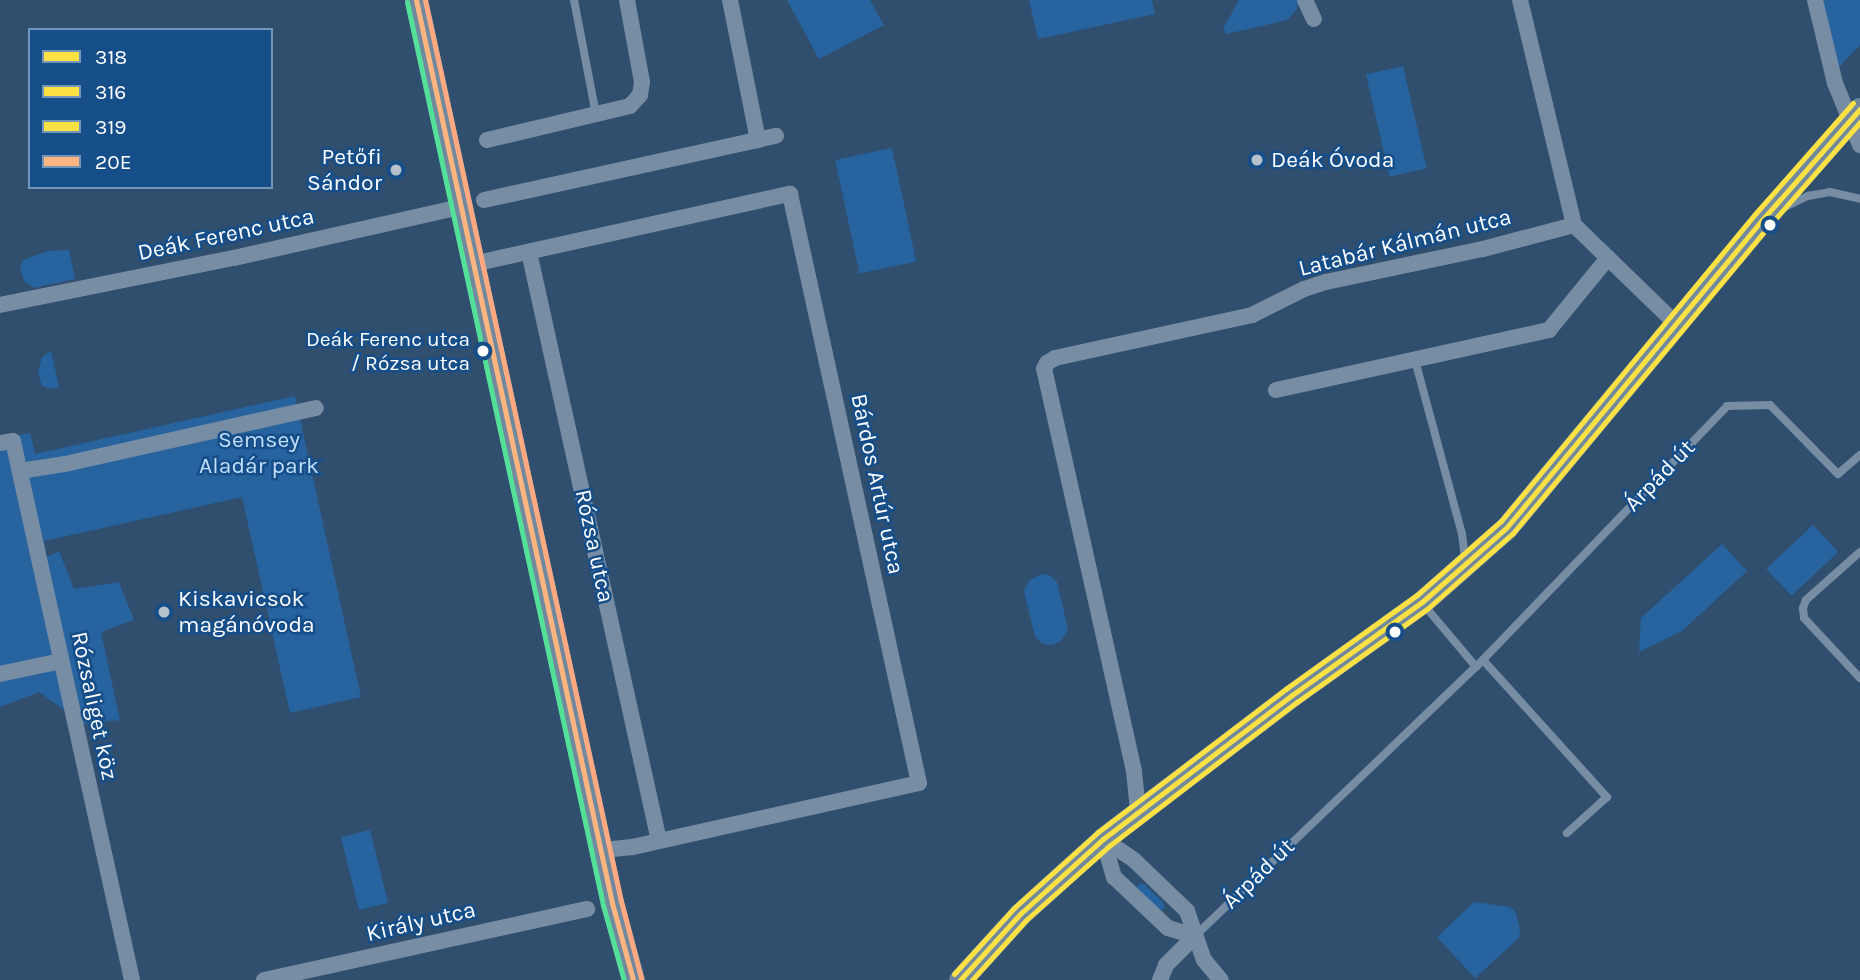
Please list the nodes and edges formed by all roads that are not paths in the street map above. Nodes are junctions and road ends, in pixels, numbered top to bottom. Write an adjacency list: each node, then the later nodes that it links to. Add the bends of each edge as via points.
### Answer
1 (416, 0): 17 (main road)
2 (574, 0): 9 (lane)
3 (627, 0): 9 (street, via 642,82 640,95 630,106)
4 (730, 0): 13 (street)
5 (1305, 0): 8 (street)
6 (1520, 0): 19 (street)
7 (1815, 0): 10 (street, via 1835,83)
8 (1314, 19)
9 (596, 114): 12 (street)
10 (1855, 114): 14 (street); 18 (main road)
11 (776, 136): 13 (street)
12 (487, 140)
13 (758, 140): 16 (street)
14 (1860, 145)
15 (1860, 199): 18 (lane, via 1829,192 1808,196)
16 (484, 200)
17 (461, 207): 22 (main road); 23 (street, Deák Ferenc utca)
18 (1762, 219): 24 (main road)
19 (1574, 225): 21 (street); 39 (street, Latabár Kálmán utca, via 1326,282 1252,315 1046,363 1134,771)
20 (529, 252): 22 (street); 42 (street, Rózsa utca); 42 (street, Bárdos Artúr utca, via 790,194 919,783)
21 (1608, 258): 24 (street); 25 (street, via 1549,330)
22 (473, 264): 43 (main road)
23 (0, 305)
24 (1675, 323): 32 (main road, via 1507,527)
25 (1415, 360): 26 (street); 32 (lane)
26 (1276, 390)
27 (316, 408): 30 (street)
28 (7, 442): 30 (street, Rózsaliget köz)
29 (1860, 455): 34 (lane, Árpád út, via 1838,474 1770,405 1727,406)
30 (20, 471): 35 (street, Rózsaliget köz)
31 (1860, 552): 38 (lane, via 1806,600 1803,608 1804,618)
32 (1466, 564): 33 (main road)
33 (1422, 601): 36 (lane); 39 (main road)
34 (1483, 660): 36 (lane, Árpád út); 40 (lane, via 1606,797)
35 (61, 661): 37 (street); 46 (street, Rózsaliget köz)
36 (1476, 667): 45 (lane, Árpád út)
37 (0, 674)
38 (1860, 678)
39 (1138, 811): 41 (main road)
40 (1567, 833)
41 (1103, 839): 45 (street, via 1114,877 1168,928); 45 (street, via 1134,860 1187,911); 49 (main road, via 1020,914)
42 (659, 841): 43 (street)
43 (601, 850): 48 (main road)
44 (587, 909): 47 (street, Király utca)
45 (1191, 940): 50 (street, via 1166,965); 51 (street)
46 (132, 980)
47 (264, 980)
48 (633, 980)
49 (960, 980)
50 (1160, 980)
51 (1221, 980)

